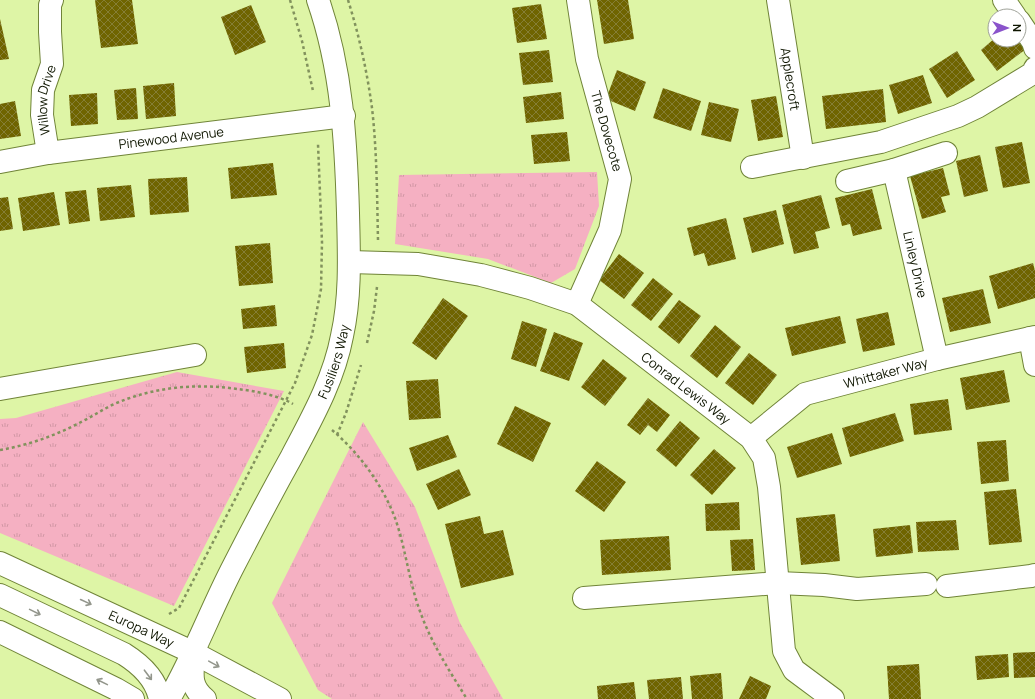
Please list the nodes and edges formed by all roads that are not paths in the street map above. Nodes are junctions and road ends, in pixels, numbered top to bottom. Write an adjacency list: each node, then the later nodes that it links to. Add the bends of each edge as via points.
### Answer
1 (52, 0): 9 (main road, Willow Drive, via 52,64 43,90 42,115)
2 (318, 0): 8 (main road, Fusiliers Way, via 327,25)
3 (578, 0): 17 (main road, The Dovecote, via 587,59 620,179 610,230)
4 (778, 0): 11 (main road, Applecroft)
5 (1027, 33): 6 (main road)
6 (1035, 48)
7 (1034, 70): 11 (main road, via 977,107 958,116 882,142)
8 (344, 116): 9 (main road, Pinewood Avenue); 16 (main road, Fusiliers Way)
9 (48, 153): 12 (main road, Pinewood Avenue)
10 (946, 153): 14 (main road)
11 (803, 158): 13 (main road)
12 (0, 162)
13 (752, 167)
14 (894, 170): 15 (main road); 20 (main road, Linley Drive)
15 (846, 181)
16 (350, 262): 17 (main road, Conrad Lewis Way, via 418,264 481,275); 30 (main road, Fusiliers Way, via 342,336 331,375 313,415 233,568)
17 (576, 304): 23 (main road, Conrad Lewis Way)
18 (1033, 337): 20 (main road, Whittaker Way); 21 (main road)
19 (195, 355): 22 (main road)
20 (937, 359): 23 (main road, Whittaker Way, via 805,394)
21 (1035, 364)
22 (0, 389)
23 (751, 438): 26 (main road, Conrad Lewis Way, via 764,458)
24 (0, 562): 30 (main road, Europa Way, one-way to 30)
25 (1035, 575): 26 (main road, via 937,585 857,589)
26 (778, 582): 28 (main road); 35 (main road, Conrad Lewis Way, via 784,651 794,670)
27 (0, 595): 31 (main road, one-way to 31, via 124,654 145,671 159,692)
28 (584, 598)
29 (0, 632): 32 (main road, one-way to 29)
30 (194, 653): 31 (main road, Fusiliers Way); 33 (main road, via 193,683); 34 (main road, Europa Way, one-way to 34)
31 (167, 696)
32 (133, 699)
33 (205, 699)
34 (280, 699)
35 (833, 699)

